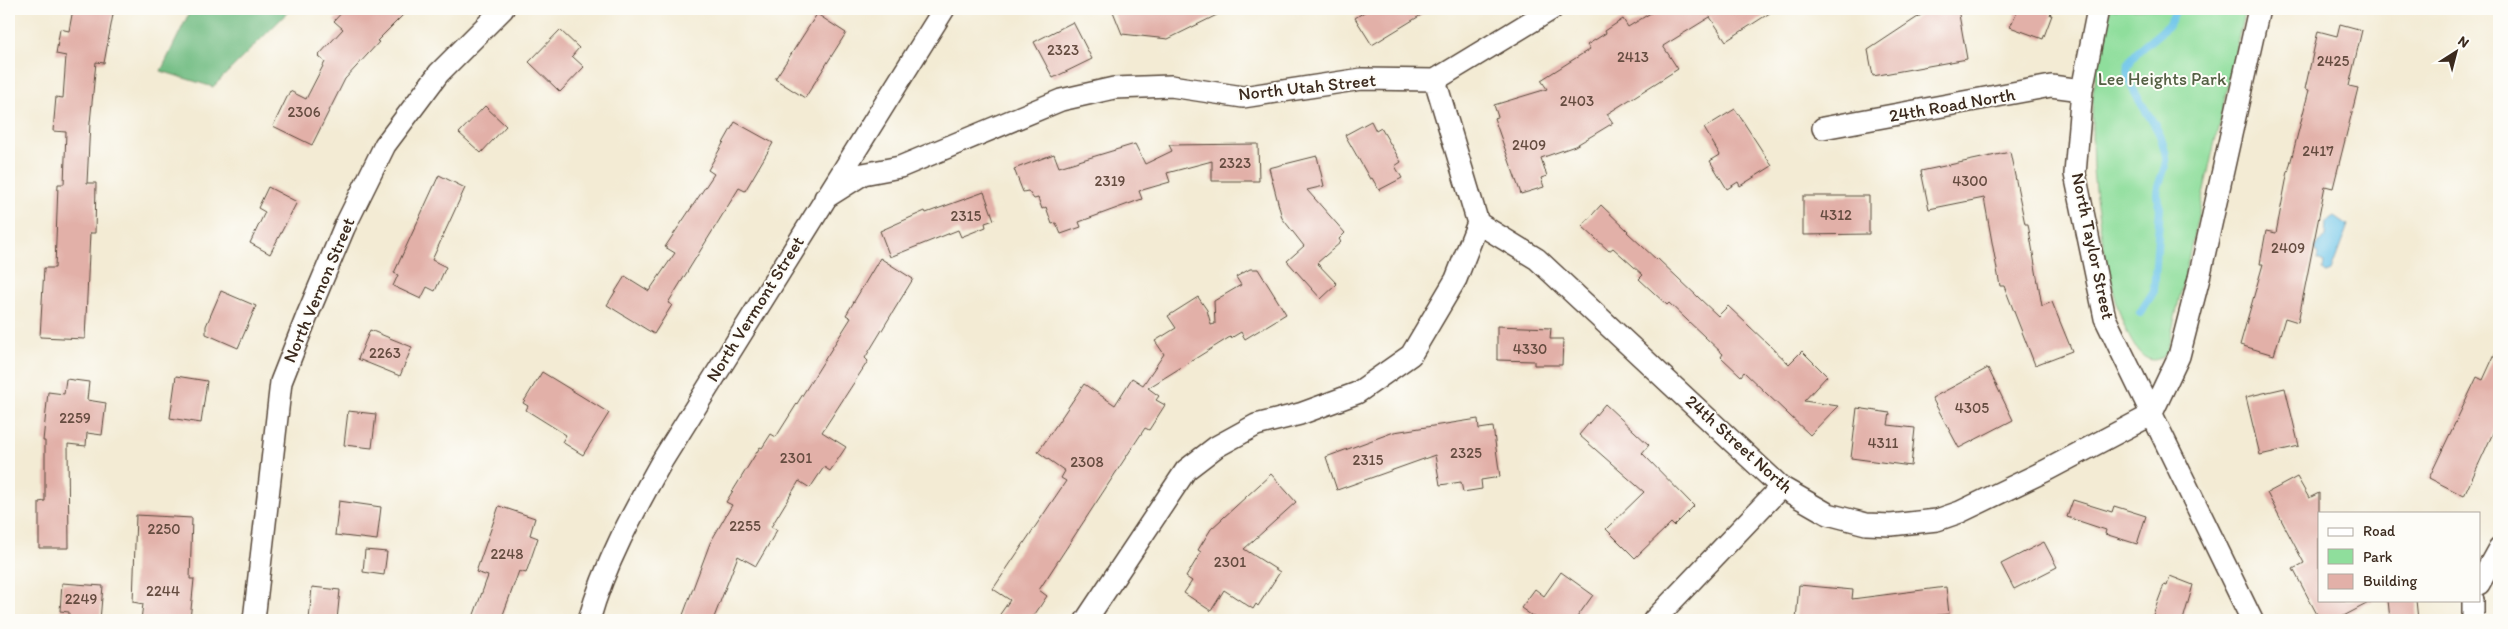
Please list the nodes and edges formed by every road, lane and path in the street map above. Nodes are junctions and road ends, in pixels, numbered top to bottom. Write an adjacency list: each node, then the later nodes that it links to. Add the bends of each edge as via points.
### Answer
1 (503, 9): 16 (street, North Vernon Street, via 438,73 386,145 344,228 307,316 281,382)
2 (944, 9): 9 (street, North Vermont Street)
3 (1552, 9): 6 (street)
4 (2098, 9): 7 (street, North Taylor Street)
5 (2259, 9): 11 (street, via 2179,356)
6 (1435, 80): 9 (street, North Utah Street, via 1362,79 1243,97 1171,86 1114,88 1061,100 900,167 863,174); 10 (street)
7 (2082, 90): 8 (street, 24th Road North, via 2051,86); 11 (street, North Taylor Street, via 2075,174 2103,308)
8 (1822, 128)
9 (825, 198): 17 (street, North Vermont Street, via 662,461 622,534 597,592)
10 (1478, 222): 12 (street, 24th Street North, via 1537,259); 18 (street, via 1456,279 1411,355 1357,393 1300,414 1256,425 1216,447 1186,470)
11 (2152, 415): 12 (street, 24th Street North, via 2045,471 1937,520 1866,524 1828,514); 20 (street, North Taylor Street)
12 (1781, 487): 19 (street)
13 (2499, 548): 14 (street)
14 (2480, 582)
15 (2473, 602): 21 (street)
16 (254, 620)
17 (589, 620)
18 (1086, 620)
19 (1654, 620)
20 (2252, 620)
21 (2473, 620)

